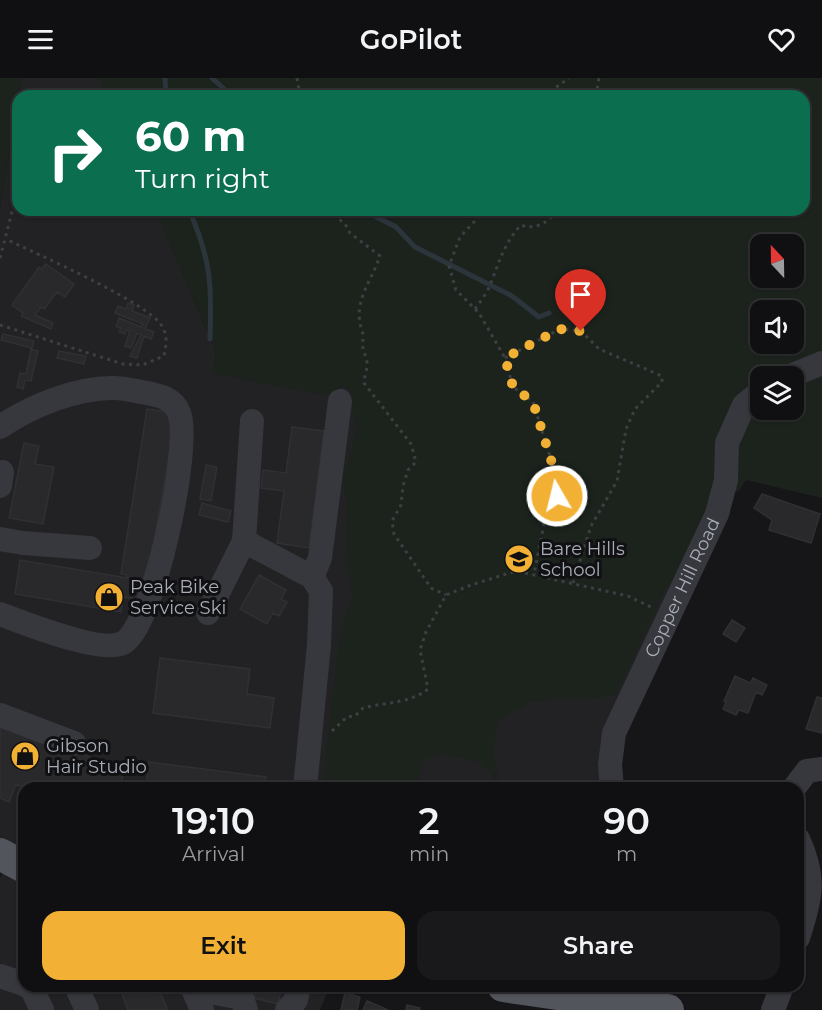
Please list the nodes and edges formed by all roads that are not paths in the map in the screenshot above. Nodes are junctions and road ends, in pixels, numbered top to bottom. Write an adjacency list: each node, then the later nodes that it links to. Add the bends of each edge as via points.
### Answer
1 (822, 363): 2 (street)
2 (804, 370)
3 (750, 400): 17 (street, Copper Hill Road, via 727,443 726,480 717,514 614,734)
4 (340, 401): 10 (street, via 320,558)
5 (252, 421): 8 (street)
6 (0, 427): 12 (street, via 37,407 77,393 115,387 165,396 178,410 182,422 163,559 142,621 132,634 123,643 105,646)
7 (0, 539): 9 (street)
8 (244, 542): 10 (street); 11 (street)
9 (90, 548)
10 (312, 577): 16 (street, via 321,591)
11 (208, 613)
12 (0, 614)
13 (0, 715): 14 (street)
14 (74, 743)
15 (822, 769): 18 (street, via 807,771)
16 (306, 782)
17 (611, 782)
18 (799, 782)
19 (804, 851): 22 (street, via 812,887)
20 (0, 854): 21 (main road)
21 (18, 864)
22 (804, 921)
23 (0, 976): 24 (street)
24 (18, 982)
25 (33, 992): 33 (street)
26 (79, 992): 34 (street)
27 (194, 992): 35 (street)
28 (209, 992): 36 (street, via 242,998)
29 (298, 992): 37 (street)
30 (550, 992): 32 (main road)
31 (780, 992): 39 (street)
32 (604, 999): 38 (main road)
33 (42, 1010)
34 (87, 1010)
35 (202, 1010)
36 (246, 1010)
37 (287, 1010)
38 (668, 1010)
39 (773, 1010)

